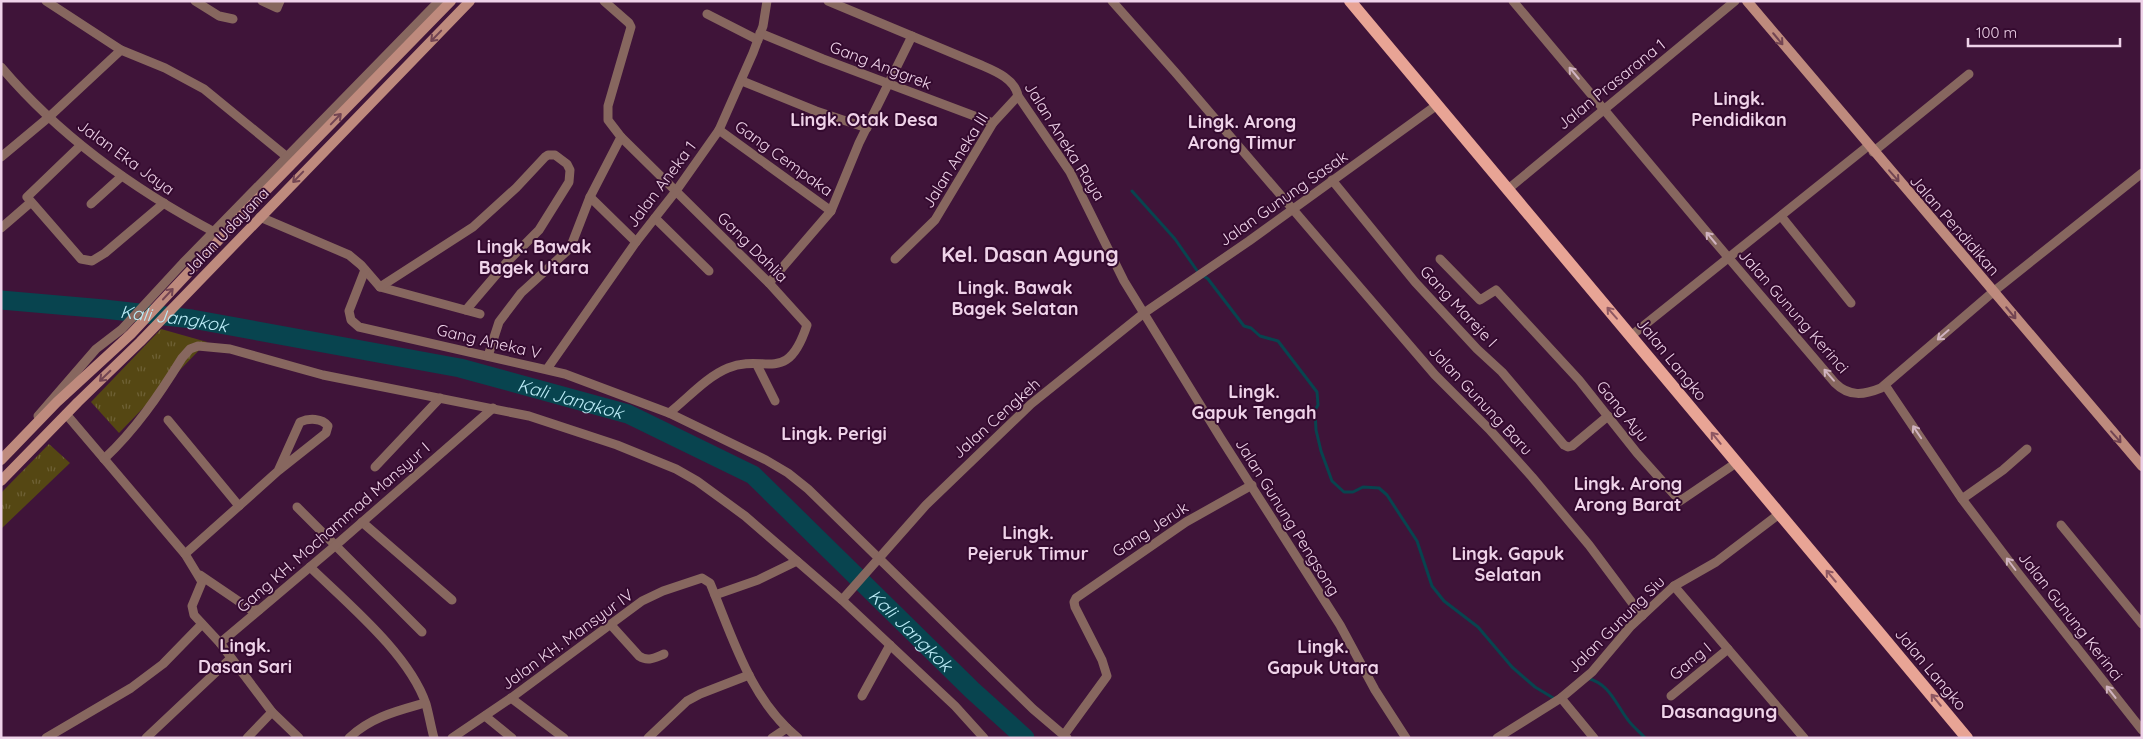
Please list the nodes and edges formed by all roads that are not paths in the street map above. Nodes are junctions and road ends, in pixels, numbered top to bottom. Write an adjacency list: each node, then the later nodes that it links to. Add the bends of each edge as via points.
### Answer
1 (46, 1): 21 (street)
2 (195, 1): 18 (street, via 219,16)
3 (262, 1): 4 (street, via 277,8)
4 (280, 1)
5 (439, 1): 39 (street)
6 (451, 1): 35 (main road, Jalan Udayana, one-way to 6)
7 (470, 1): 37 (main road, Jalan Udayana, one-way to 37)
8 (604, 1): 33 (street, Gang Dahlia, via 631,27 608,106 608,120)
9 (767, 1): 20 (street, Jalan Aneka 1)
10 (828, 1): 16 (street, Jalan Aneka Raya)
11 (1112, 1): 49 (street, Jalan Gunung Baru)
12 (1350, 1): 27 (main road, Jalan Langko)
13 (1513, 1): 28 (street, Jalan Gunung Kerinci, one-way to 13)
14 (1735, 1): 28 (street, Jalan Prasarana 1)
15 (1747, 1): 36 (main road, Jalan Pendidikan, one-way to 36)
16 (843, 4): 19 (street, Jalan Aneka Raya)
17 (706, 14): 20 (street, Gang Anggrek)
18 (233, 19)
19 (912, 36): 25 (street); 26 (street, Jalan Aneka Raya, via 995,72 1014,86)
20 (759, 37): 24 (street, Jalan Aneka 1); 25 (street, Gang Anggrek)
21 (121, 50): 29 (street); 39 (street, via 204,89)
22 (1, 67): 29 (street, Jalan Eka Jaya)
23 (1968, 74): 36 (street)
24 (742, 81): 31 (street); 32 (street, Jalan Aneka 1)
25 (887, 83): 30 (street, Gang Anggrek); 31 (street)
26 (1018, 96): 30 (street, Jalan Aneka III); 68 (street, Jalan Aneka Raya, via 1070,172 1106,246)
27 (1437, 105): 42 (street, Jalan Gunung Sasak); 43 (main road, Jalan Langko)
28 (1604, 110): 43 (street, Jalan Prasarana 1); 57 (street, Jalan Gunung Kerinci, one-way to 28)
29 (49, 117): 34 (street, Jalan Eka Jaya); 38 (street)
30 (993, 123): 58 (street, Jalan Aneka III, via 936,220)
31 (867, 128): 50 (street)
32 (720, 130): 44 (street, Jalan Aneka 1); 50 (street, Gang Cempaka)
33 (621, 138): 44 (street, Gang Dahlia); 45 (street)
34 (80, 146): 41 (street, Jalan Eka Jaya); 46 (street, via 27,197)
35 (310, 146): 37 (main road); 39 (main road, Jalan Udayana)
36 (1871, 149): 51 (street); 65 (main road, Jalan Pendidikan, one-way to 65)
37 (320, 155): 52 (main road, Jalan Udayana, one-way to 52)
38 (1, 157)
39 (291, 160): 55 (main road, Jalan Udayana)
40 (2142, 173): 65 (street)
41 (122, 176): 47 (street); 48 (street, Jalan Eka Jaya)
42 (1332, 180): 49 (street, Jalan Gunung Sasak); 80 (street, Gang Mareje I, via 1415,282 1502,372 1564,445 1568,448)
43 (1507, 190): 70 (main road, Jalan Langko, one-way to 43)
44 (676, 192): 53 (street, Jalan Aneka 1); 63 (street, Gang Dahlia)
45 (590, 197): 56 (street); 71 (street, via 571,246 521,293 499,322)
46 (30, 203): 48 (street, via 83,260 95,260); 54 (street)
47 (91, 204)
48 (164, 204): 55 (street, Jalan Eka Jaya)
49 (1293, 210): 68 (street, Jalan Gunung Sasak); 109 (street, Jalan Gunung Baru, via 1435,375 1532,477)
50 (831, 211): 63 (street)
51 (1781, 216): 57 (street); 66 (street)
52 (260, 217): 60 (street, via 349,255); 79 (main road, Jalan Udayana, one-way to 79)
53 (655, 218): 56 (street, Jalan Aneka 1); 61 (street)
54 (1, 228)
55 (218, 234): 62 (main road, Jalan Udayana)
56 (636, 242): 73 (street, Jalan Aneka 1)
57 (1728, 258): 70 (street); 74 (street, Jalan Gunung Kerinci, one-way to 57, via 1861,395 1838,386)
58 (895, 259)
59 (1440, 259): 80 (street, Gang Ayu, via 1480,300 1496,290)
60 (365, 270): 64 (street); 71 (street, Gang Aneka V, via 350,311 354,324)
61 (709, 271)
62 (177, 277): 83 (street, via 96,349 33,422); 85 (main road, Jalan Udayana, one-way to 62, via 131,334)
63 (769, 283): 72 (street, Gang Dahlia, via 807,325 798,346 787,360 776,366)
64 (380, 286): 67 (street); 67 (street, via 463,235 547,156 551,154 560,158 570,170 570,175 556,205 539,230)
65 (1993, 292): 74 (street, one-way to 74); 87 (main road, Jalan Pendidikan, one-way to 87)
66 (1851, 303)
67 (466, 310): 69 (street)
68 (1144, 313): 91 (street, Jalan Gunung Pengsong); 100 (street, Jalan Cengkeh, via 999,433 926,505)
69 (480, 314)
70 (1632, 335): 86 (main road, Jalan Langko, one-way to 70)
71 (488, 356): 73 (street, Gang Aneka V)
72 (757, 365): 76 (street); 78 (street, via 734,366 720,372)
73 (548, 369): 78 (street, Gang Aneka V)
74 (1885, 385): 92 (street, Jalan Gunung Kerinci, one-way to 74)
75 (440, 398): 77 (street); 84 (street, via 323,376 230,349 198,346 182,358 142,419); 88 (street)
76 (775, 401)
77 (493, 408): 96 (street, Gang KH. Mochammad Mansyur I); 101 (street, via 598,438 676,468 745,516)
78 (669, 413): 100 (street, Gang Aneka V, via 788,473 808,489)
79 (66, 414): 84 (street); 90 (main road, Jalan Udayana)
80 (1608, 416): 86 (street, Gang Ayu, via 1680,501)
81 (168, 420): 93 (street)
82 (2027, 449): 92 (street)
83 (1, 453)
84 (104, 459): 99 (street)
85 (1, 460)
86 (1736, 462): 95 (main road, Jalan Langko)
87 (2142, 466)
88 (375, 467)
89 (278, 471): 89 (street, via 300,422 320,420 328,426 326,433); 93 (street)
90 (1, 481)
91 (1252, 485): 129 (street, Gang Jeruk, via 1186,522 1076,598 1075,607 1107,676 1083,706); 143 (street, Jalan Gunung Pengsong)
92 (1962, 499): 128 (street, Jalan Gunung Kerinci, one-way to 92)
93 (239, 506): 99 (street)
94 (297, 507): 98 (street)
95 (1779, 514): 104 (street, Jalan Gunung Siu, via 1716,562); 147 (main road, Jalan Langko, one-way to 95)
96 (362, 522): 98 (street, Gang KH. Mochammad Mansyur I); 106 (street)
97 (2061, 525): 111 (street)
98 (336, 545): 102 (street, Gang KH. Mochammad Mansyur I); 113 (street)
99 (185, 554): 103 (street)
100 (877, 560): 107 (street, Jalan Cengkeh); 129 (street, Gang Aneka V)
101 (797, 561): 105 (street); 107 (street)
102 (310, 567): 108 (street, Gang KH. Mochammad Mansyur I); 124 (street, via 398,656)
103 (198, 575): 108 (street, via 247,608); 110 (street, via 202,584 192,610)
104 (1674, 586): 109 (street, Jalan Gunung Siu); 116 (street)
105 (715, 596): 112 (street, Jalan KH. Mansyur IV, via 710,583 699,578 642,601); 119 (street)
106 (452, 600)
107 (842, 600): 115 (street)
108 (259, 610): 114 (street, Gang KH. Mochammad Mansyur I)
109 (1642, 616): 123 (street, Jalan Gunung Siu, via 1592,672)
110 (202, 624): 114 (street); 130 (street, via 163,664 132,688)
111 (2142, 624)
112 (611, 625): 117 (street, via 645,660); 122 (street, Jalan KH. Mansyur IV)
113 (422, 632)
114 (220, 643): 118 (street)
115 (890, 646): 120 (street); 142 (street, via 955,706)
116 (1728, 649): 121 (street, Gang I); 146 (street)
117 (664, 654)
118 (230, 658): 125 (street); 131 (street)
119 (749, 675): 127 (street, via 766,704); 139 (street, via 687,701)
120 (862, 696)
121 (1671, 696)
122 (511, 698): 126 (street, Jalan KH. Mansyur IV); 138 (street)
123 (1560, 700): 144 (street, Jalan Gunung Siu); 145 (street)
124 (425, 703): 134 (street, via 381,716); 135 (street)
125 (272, 712): 132 (street); 133 (street)
126 (485, 716): 136 (street, Jalan KH. Mansyur IV); 137 (street)
127 (787, 728): 140 (street); 141 (street)
128 (2142, 730)
129 (1065, 737)
130 (46, 738)
131 (146, 738)
132 (247, 738)
133 (299, 738)
134 (349, 738)
135 (434, 738)
136 (452, 738)
137 (512, 738)
138 (564, 738)
139 (648, 738)
140 (772, 738)
141 (798, 738)
142 (984, 738)
143 (1406, 738)
144 (1497, 738)
145 (1594, 738)
146 (1804, 738)
147 (1967, 738)

